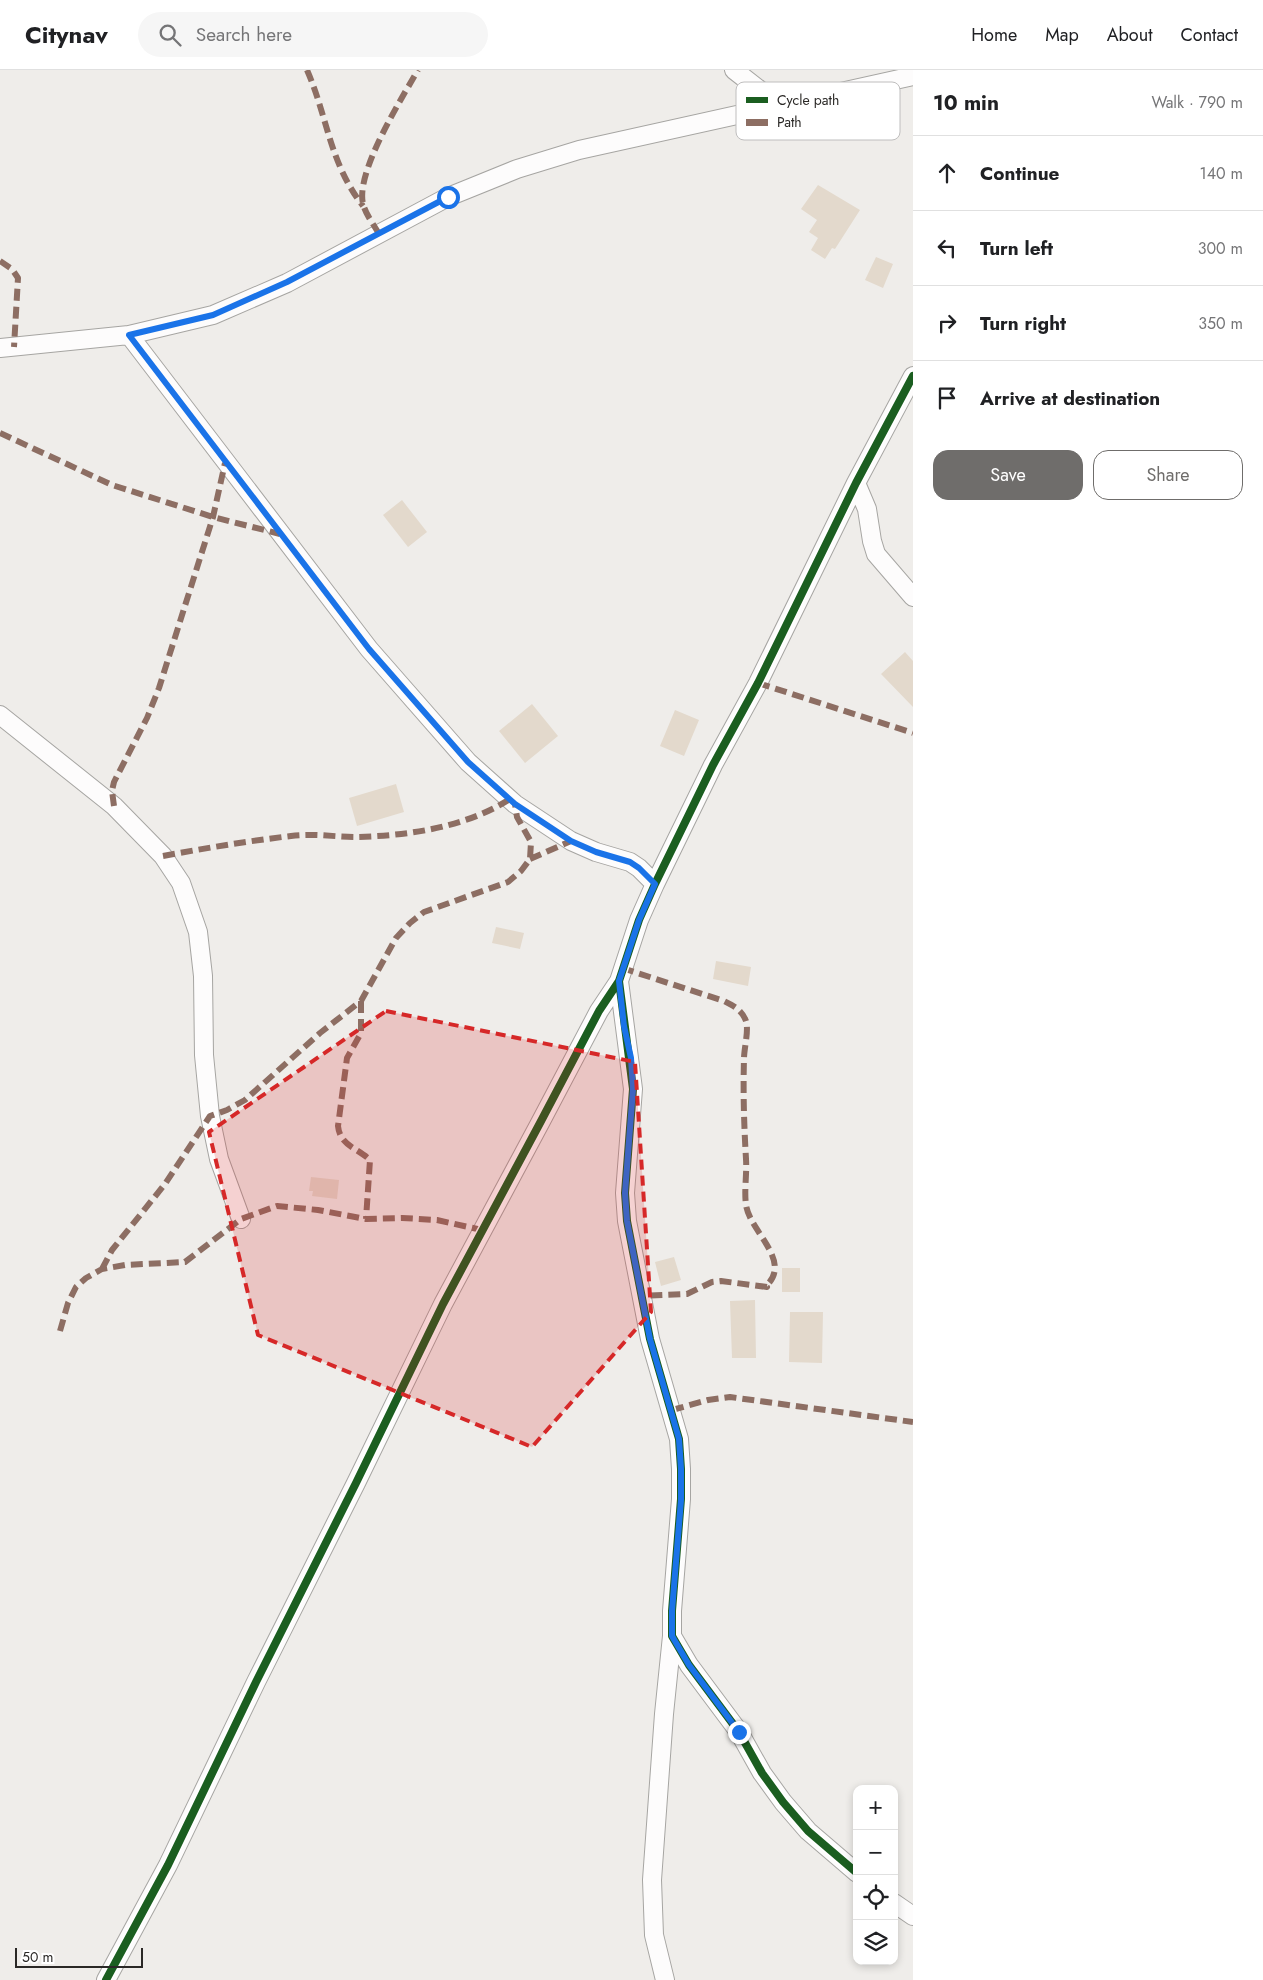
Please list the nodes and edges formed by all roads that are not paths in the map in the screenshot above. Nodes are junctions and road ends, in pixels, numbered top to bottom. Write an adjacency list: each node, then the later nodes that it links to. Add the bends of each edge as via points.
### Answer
1 (734, 70): 3 (street)
2 (913, 76): 4 (street)
3 (749, 82)
4 (885, 82)
5 (736, 115): 6 (street, via 579,150 517,169 448,197 287,282 213,315)
6 (129, 335): 7 (street); 12 (street, via 369,649 468,762 515,804 571,841 630,862)
7 (0, 348)
8 (913, 376): 9 (street)
9 (856, 483): 10 (street, via 867,509 876,554); 12 (street)
10 (913, 597)
11 (0, 715): 14 (street, via 114,806 163,856 181,883 198,932 210,1116 219,1159)
12 (655, 884): 13 (street)
13 (619, 981): 15 (street, via 633,1089 625,1193 627,1221 650,1339 679,1439 681,1500); 19 (street, via 599,1011 443,1304 168,1865)
14 (241, 1219)
15 (672, 1636): 16 (street, via 783,1802 808,1831); 20 (street, via 652,1880 654,1935)
16 (853, 1870)
17 (898, 1907): 18 (street)
18 (913, 1916)
19 (106, 1980)
20 (665, 1980)

